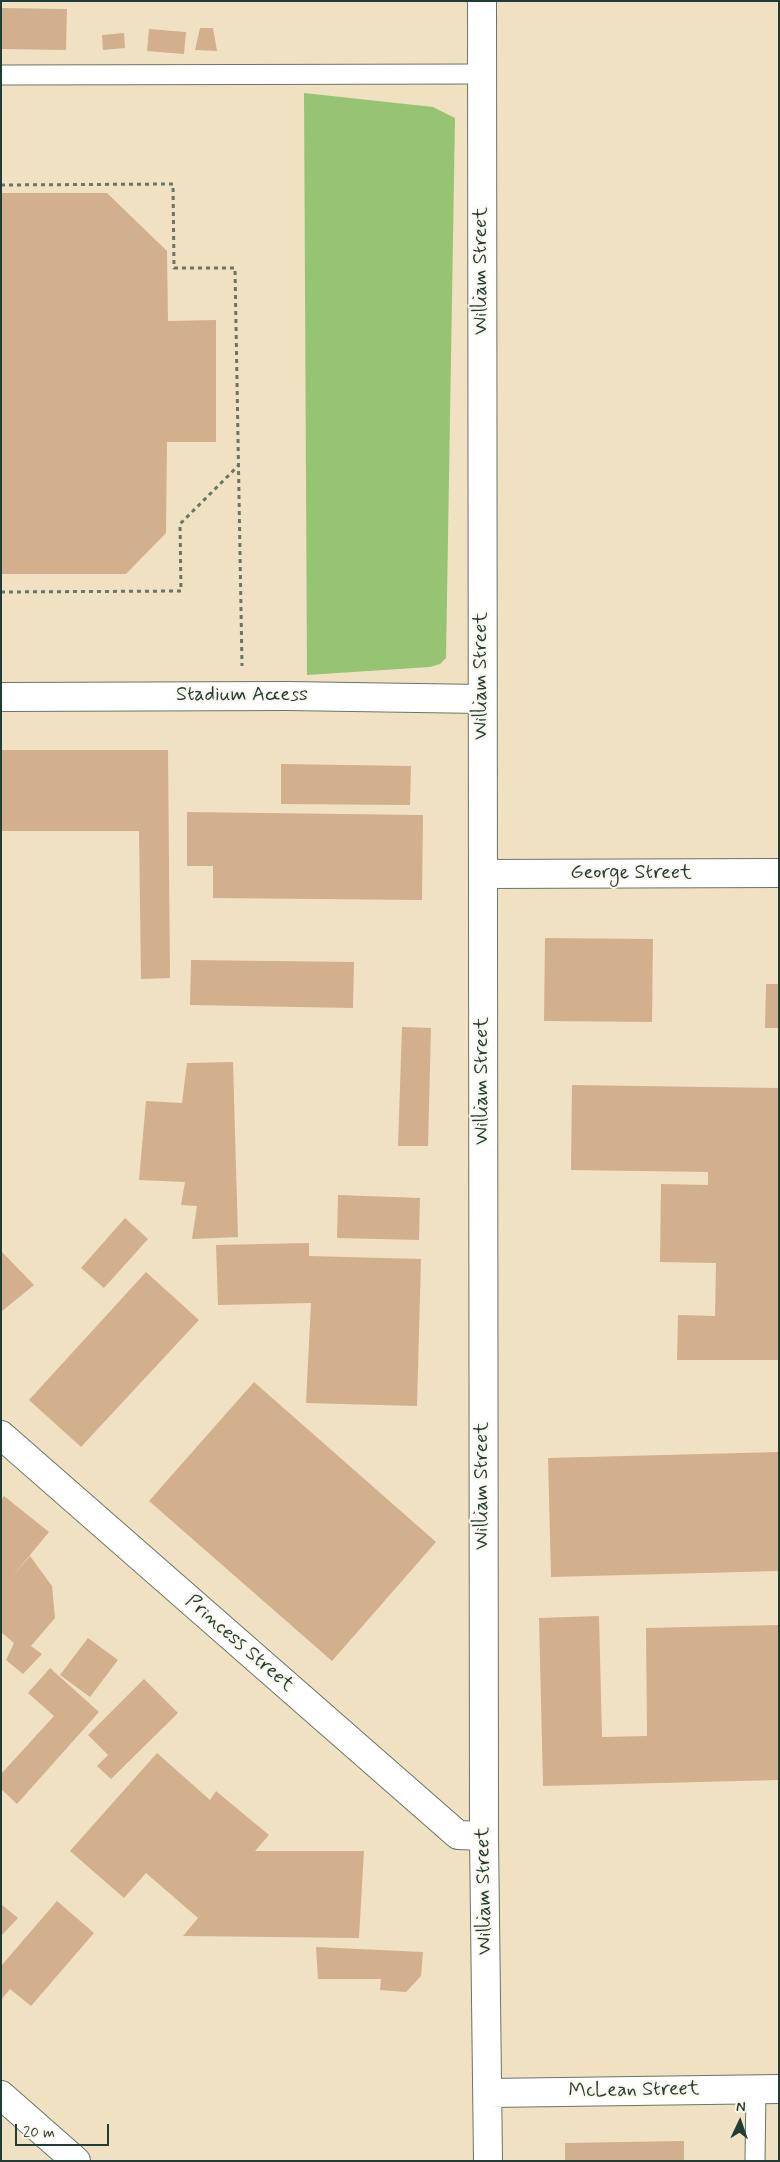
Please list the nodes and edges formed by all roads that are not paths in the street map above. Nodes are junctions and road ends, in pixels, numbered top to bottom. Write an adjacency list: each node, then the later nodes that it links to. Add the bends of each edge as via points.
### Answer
1 (482, 1): 2 (street, William Street)
2 (482, 74): 3 (lane); 5 (street, William Street)
3 (1, 75)
4 (1, 697): 5 (street, Stadium Access)
5 (482, 699): 7 (street, William Street)
6 (779, 873): 7 (street, George Street)
7 (483, 874): 9 (street, William Street)
8 (1, 1435): 9 (street, Princess Street, via 458,1836)
9 (484, 1836): 11 (street, William Street)
10 (768, 2090): 11 (street, McLean Street); 15 (lane)
11 (489, 2094): 14 (street, William Street)
12 (1, 2095): 13 (street)
13 (76, 2161)
14 (488, 2161)
15 (755, 2161)

